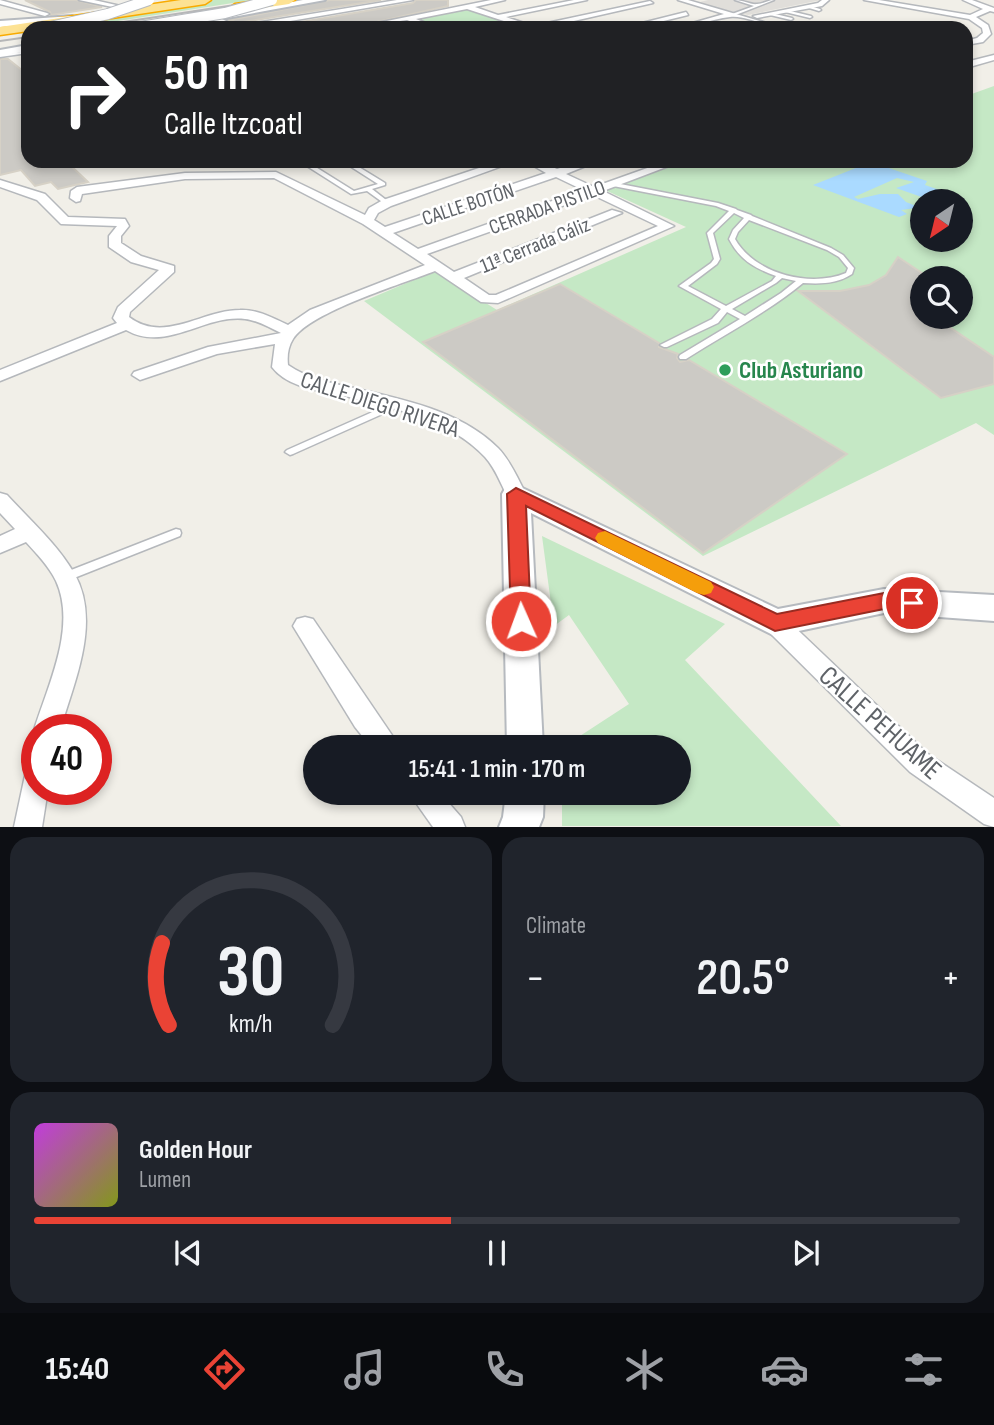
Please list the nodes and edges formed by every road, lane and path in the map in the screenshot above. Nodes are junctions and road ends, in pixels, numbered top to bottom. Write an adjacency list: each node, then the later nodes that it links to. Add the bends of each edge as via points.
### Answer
1 (82, 0): 21 (street)
2 (138, 0): 21 (street)
3 (149, 0): 41 (street, bridge)
4 (272, 0): 43 (street, bridge)
5 (289, 0): 19 (highway)
6 (320, 0): 27 (street)
7 (410, 0): 47 (street)
8 (444, 0): 22 (street)
9 (502, 0): 22 (street)
10 (584, 0): 32 (street)
11 (681, 0): 31 (street)
12 (737, 0): 20 (lane)
13 (772, 0): 20 (lane)
14 (826, 0): 23 (street)
15 (867, 0): 34 (street)
16 (966, 0): 24 (street)
17 (2, 1): 28 (street)
18 (650, 3): 51 (street)
19 (193, 4): 35 (street); 40 (highway); 42 (highway)
20 (758, 6): 31 (lane)
21 (122, 7): 39 (street)
22 (466, 7): 32 (street); 36 (street)
23 (810, 7): 25 (lane); 26 (street)
24 (991, 9): 34 (street)
25 (819, 10)
26 (786, 11): 30 (street); 33 (lane)
27 (246, 12): 35 (street); 46 (street, via 236,19)
28 (45, 14)
29 (686, 14): 52 (street)
30 (771, 14): 37 (street); 38 (lane)
31 (733, 15): 37 (street); 53 (street)
32 (498, 17): 50 (street)
33 (810, 17)
34 (971, 17): 60 (street, via 985,27)
35 (213, 18): 44 (street); 45 (street)
36 (407, 18): 48 (street); 49 (street)
37 (758, 19): 54 (street); 55 (street)
38 (791, 19)
39 (64, 21)
40 (67, 21)
41 (77, 21)
42 (134, 21)
43 (176, 21)
44 (194, 21)
45 (220, 21)
46 (240, 21)
47 (289, 21)
48 (392, 21)
49 (414, 21)
50 (511, 21)
51 (566, 21)
52 (656, 21)
53 (708, 21)
54 (753, 21)
55 (768, 21)
56 (21, 23): 57 (street)
57 (0, 24)
58 (21, 28): 59 (highway)
59 (0, 31)
60 (987, 37): 62 (street)
61 (0, 40): 63 (street)
62 (994, 43)
63 (21, 44)
64 (21, 46): 65 (highway)
65 (0, 50)
66 (994, 57): 67 (street)
67 (973, 63)
68 (314, 168): 77 (lane, via 353,192)
69 (357, 168): 77 (lane, via 383,184)
70 (491, 168): 81 (street)
71 (555, 168): 86 (street, CALLE BOTÓN)
72 (560, 168): 79 (street)
73 (572, 168): 76 (street)
74 (657, 168): 76 (street, CERRADA PISTILO)
75 (0, 183): 94 (street, via 41,197 65,221 121,222 114,244 136,259 169,269 123,310 121,318)
76 (610, 184): 78 (lane); 79 (street, CERRADA PISTILO)
77 (368, 189): 81 (lane)
78 (628, 189): 79 (lane); 82 (lane)
79 (594, 190): 87 (street, CERRADA PISTILO); 90 (street, via 668,226 498,299 486,299)
80 (76, 198): 85 (street, via 77,191 185,176 261,174 289,179)
81 (387, 203): 85 (street)
82 (734, 210): 84 (lane); 92 (lane, via 710,233 717,259 714,264 683,286)
83 (616, 213): 90 (street, 11ª Cerrada Cáliz)
84 (749, 216): 89 (lane, via 735,231 735,247 753,264); 91 (lane, via 829,249 851,268 842,279 831,282)
85 (366, 220): 86 (street)
86 (383, 232): 87 (street)
87 (416, 254): 88 (street)
88 (436, 266): 90 (street); 95 (street, via 315,313)
89 (781, 275): 91 (lane); 92 (lane)
90 (453, 277)
91 (802, 280): 93 (lane)
92 (725, 310): 93 (lane); 96 (lane, via 715,321)
93 (745, 319): 97 (lane)
94 (127, 324): 95 (street, via 169,333 245,314); 99 (street)
95 (287, 334): 98 (street, via 214,350); 100 (street, CALLE DIEGO RIVERA, via 279,357 281,367 293,378)
96 (664, 345)
97 (683, 357)
98 (140, 375)
99 (0, 376)
100 (395, 405): 101 (lane); 102 (street, CALLE DIEGO RIVERA, via 470,433 493,454)
101 (290, 452)
102 (516, 494): 109 (street); 113 (street)
103 (0, 500): 104 (street)
104 (27, 532): 106 (street); 107 (street)
105 (176, 533): 107 (lane)
106 (0, 545)
107 (65, 577): 111 (street, via 73,597 73,639)
108 (994, 608): 109 (street, via 884,601)
109 (775, 623): 117 (street, CALLE PEHUAME, via 919,763)
110 (305, 626): 112 (street)
111 (52, 714)
112 (377, 735)
113 (526, 735)
114 (31, 805): 118 (street)
115 (433, 805): 119 (street)
116 (524, 805): 120 (street)
117 (994, 814)
118 (27, 827)
119 (450, 827)
120 (519, 827)

